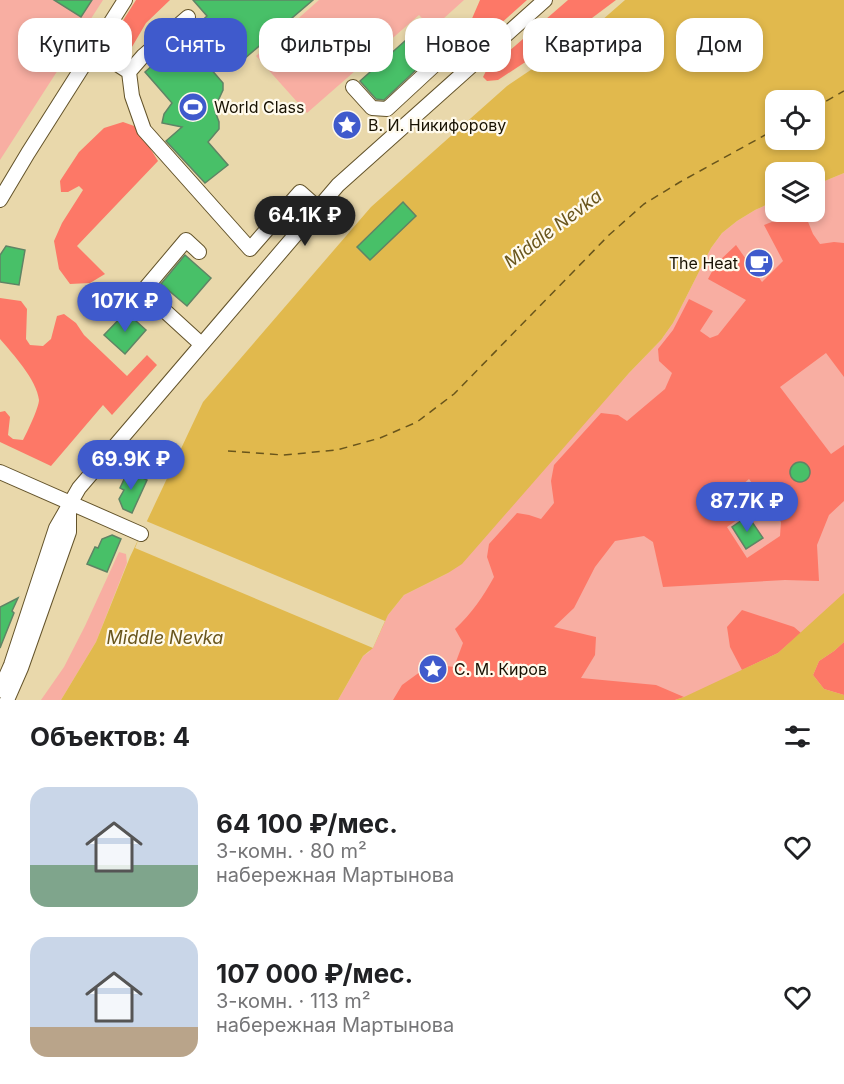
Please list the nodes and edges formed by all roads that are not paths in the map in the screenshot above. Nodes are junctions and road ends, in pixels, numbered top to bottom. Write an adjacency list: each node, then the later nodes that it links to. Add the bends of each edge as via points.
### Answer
1 (125, 0): 4 (street)
2 (545, 0): 5 (street)
3 (188, 17): 6 (street)
4 (114, 18)
5 (511, 30)
6 (132, 68)
7 (80, 72): 12 (street)
8 (129, 72): 13 (street, via 132,96 144,130 250,249 300,192)
9 (428, 72): 11 (street, via 387,109 372,108)
10 (463, 72): 13 (street, via 338,185)
11 (353, 87)
12 (0, 200)
13 (318, 208): 15 (street)
14 (199, 252): 15 (street, via 186,240 143,291)
15 (201, 344): 17 (street)
16 (0, 472): 17 (street)
17 (69, 503): 18 (street); 19 (street, via 69,532)
18 (141, 534)
19 (16, 666): 20 (street); 21 (street)
20 (0, 690)
21 (7, 700)

